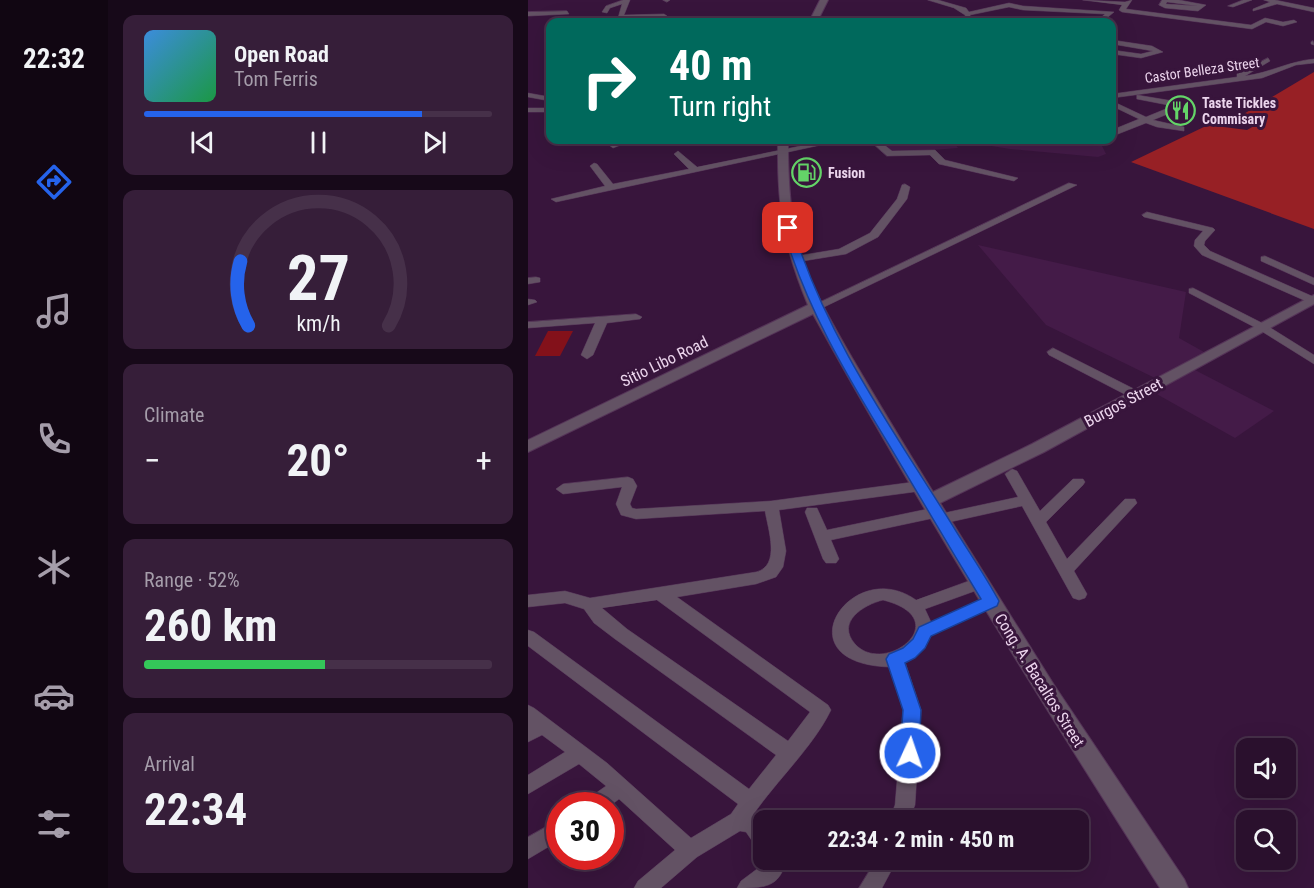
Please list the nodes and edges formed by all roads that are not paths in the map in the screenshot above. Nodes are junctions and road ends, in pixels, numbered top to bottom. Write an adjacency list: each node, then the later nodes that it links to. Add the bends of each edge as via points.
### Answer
1 (626, 0): 16 (street); 22 (street, via 620,17)
2 (824, 0): 23 (street)
3 (931, 0): 12 (street)
4 (1086, 0): 8 (street)
5 (1165, 0): 5 (street, via 1203,5 1198,9 1165,6)
6 (1249, 0): 10 (street)
7 (1267, 0): 9 (street)
8 (1128, 2): 26 (street, via 1122,10 1252,27 1264,20)
9 (1276, 2): 11 (street); 13 (street)
10 (1231, 6)
11 (1297, 6): 15 (street); 17 (street)
12 (956, 7): 14 (street); 20 (street)
13 (1255, 10)
14 (980, 11): 20 (street); 25 (street)
15 (1314, 11): 21 (street)
16 (605, 12)
17 (1281, 12)
18 (567, 13): 19 (street)
19 (528, 14)
20 (968, 14): 24 (street)
21 (1306, 15)
22 (664, 16)
23 (815, 18)
24 (969, 18)
25 (1085, 18)
26 (1294, 22)
27 (1116, 43): 28 (street, via 1160,51 1141,56)
28 (1116, 53)
29 (1268, 60): 31 (street)
30 (1314, 61): 31 (street, Castor Belleza Street)
31 (1230, 81): 32 (street, Castor Belleza Street)
32 (1128, 94): 33 (street, Castor Belleza Street); 37 (street, via 1182,105)
33 (1116, 96)
34 (1116, 105): 37 (street)
35 (546, 108): 36 (street)
36 (528, 110)
37 (1147, 120): 38 (street); 39 (street)
38 (1181, 129)
39 (1116, 131)
40 (616, 144): 42 (street)
41 (878, 144): 47 (street, via 890,154 932,152 942,162)
42 (613, 145)
43 (783, 145): 46 (street); 53 (street, Cong. A. Bacaltos Street, via 788,228)
44 (678, 154): 46 (street)
45 (594, 166): 49 (street)
46 (694, 168): 49 (street)
47 (1014, 178)
48 (1072, 185): 58 (street)
49 (610, 187): 51 (street)
50 (905, 188): 53 (street, via 902,199 873,235 842,252)
51 (556, 199)
52 (1147, 215): 57 (street, via 1210,230 1200,240 1199,246 1206,253)
53 (797, 259): 58 (street, Cong. A. Bacaltos Street)
54 (1265, 259): 55 (street)
55 (1314, 282)
56 (1193, 291): 62 (street)
57 (1313, 300): 62 (street, Burgos Street)
58 (816, 307): 67 (street, Sitio Libo Road); 73 (street, Cong. A. Bacaltos Street)
59 (636, 317): 60 (street)
60 (603, 319): 61 (street); 64 (street)
61 (528, 325)
62 (1262, 327): 65 (street); 66 (street, Burgos Street)
63 (1053, 352): 66 (street)
64 (586, 355)
65 (1314, 360)
66 (1136, 395): 73 (street, Burgos Street)
67 (528, 447)
68 (1012, 474): 71 (street)
69 (1078, 482): 76 (street)
70 (563, 489): 74 (street, via 625,481 630,486 623,504 626,511 636,514)
71 (1026, 500): 73 (street); 76 (street)
72 (1130, 503): 79 (street)
73 (932, 505): 74 (street); 77 (street); 80 (street, Cong. A. Bacaltos Street)
74 (771, 506): 81 (street, via 778,557 769,574)
75 (812, 512): 77 (street)
76 (1038, 521): 79 (street)
77 (822, 536): 78 (street)
78 (831, 559)
79 (1066, 570): 82 (street)
80 (986, 592): 85 (street); 86 (street); 107 (street, Cong. A. Bacaltos Street)
81 (660, 594): 84 (street); 91 (street, via 822,710)
82 (1079, 594)
83 (528, 601): 84 (street, via 565,597)
84 (590, 604): 91 (street, via 600,618 621,634)
85 (916, 606): 86 (street, via 924,618); 88 (street, via 895,596 877,595 860,600 844,615 840,627 851,650 871,660)
86 (925, 632): 88 (street, via 914,648)
87 (528, 637): 95 (street)
88 (895, 659): 96 (street, via 912,710)
89 (533, 724): 90 (street)
90 (580, 753): 92 (street); 93 (street)
91 (789, 753): 95 (street)
92 (528, 785)
93 (621, 787): 94 (street); 101 (street)
94 (614, 792)
95 (751, 802): 97 (street)
96 (902, 810)
97 (738, 821): 98 (street); 101 (street)
98 (753, 825)
99 (546, 837): 100 (street)
100 (528, 849)
101 (690, 850): 104 (street)
102 (773, 870): 105 (street)
103 (881, 870): 106 (street)
104 (645, 888)
105 (748, 888)
106 (870, 888)
107 (1175, 888)

